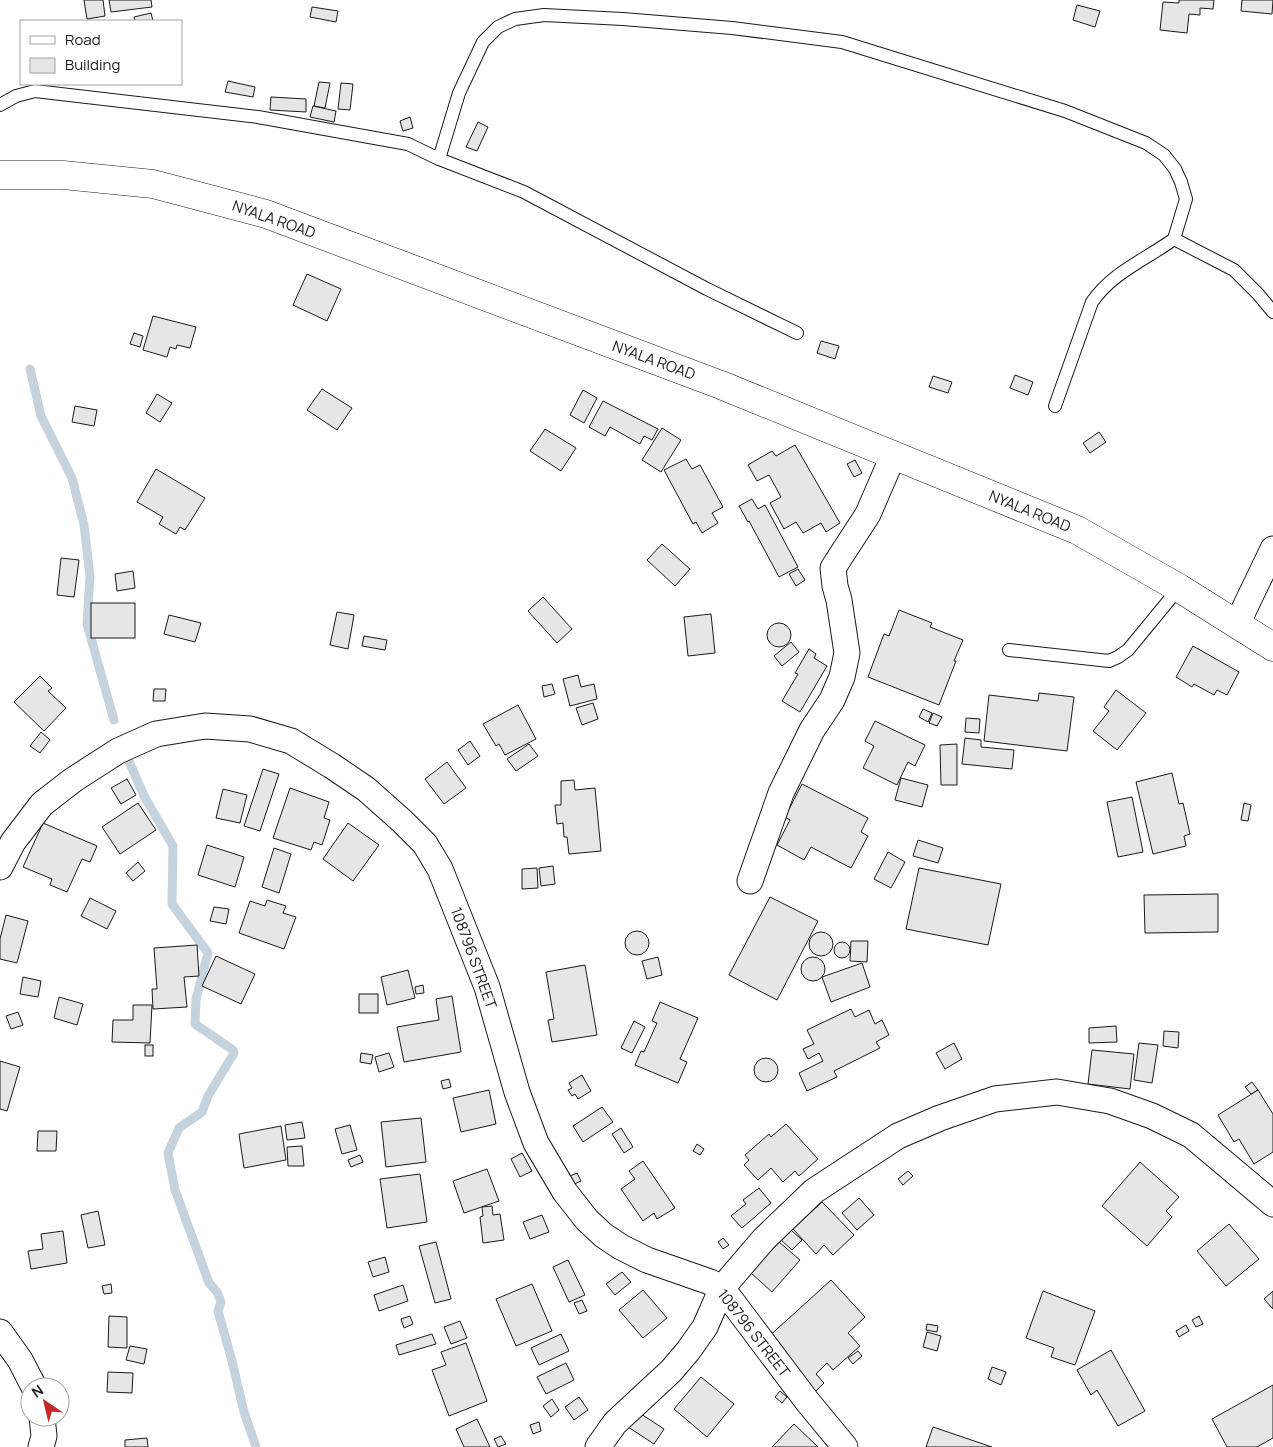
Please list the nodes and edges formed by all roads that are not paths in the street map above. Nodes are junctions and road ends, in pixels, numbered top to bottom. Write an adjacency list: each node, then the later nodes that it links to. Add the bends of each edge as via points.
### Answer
1 (0, 105): 2 (lane, via 35,91 122,100 341,131 408,144)
2 (439, 159): 4 (lane, via 459,93 483,42 498,28 515,19 544,15 732,28 842,42 1065,111 1146,143 1164,155 1175,169 1186,199); 6 (lane, via 524,192)
3 (0, 175): 8 (street, NYALA ROAD, via 63,175 153,184 266,214 721,385)
4 (1174, 239): 5 (lane, via 1234,270); 7 (lane, via 1128,268 1102,289 1092,302)
5 (1273, 312)
6 (797, 333)
7 (1055, 406)
8 (893, 456): 10 (street, NYALA ROAD, via 1077,530); 15 (street, via 868,514 833,568 847,653 842,677 781,794)
9 (1273, 550): 11 (street)
10 (1179, 588): 11 (street, NYALA ROAD); 13 (lane, via 1128,650 1109,661)
11 (1237, 624): 12 (street, NYALA ROAD)
12 (1273, 647)
13 (1009, 650)
14 (0, 868): 17 (street, 108796 STREET, via 13,842 42,804 118,750 156,734 206,726 250,729 291,741 366,789 425,844 440,869 487,988 517,1092 536,1143 570,1199 587,1220 620,1247)
15 (750, 881)
16 (1273, 1204): 17 (street, via 1191,1135 1152,1116 1110,1101 1057,1092 995,1100 898,1136 814,1190 764,1239)
17 (722, 1288): 22 (street, via 705,1327 688,1351 615,1423); 23 (street, 108796 STREET)
18 (0, 1332): 19 (street)
19 (29, 1377)
20 (43, 1427): 21 (street)
21 (41, 1447)
22 (598, 1447)
23 (846, 1447)

